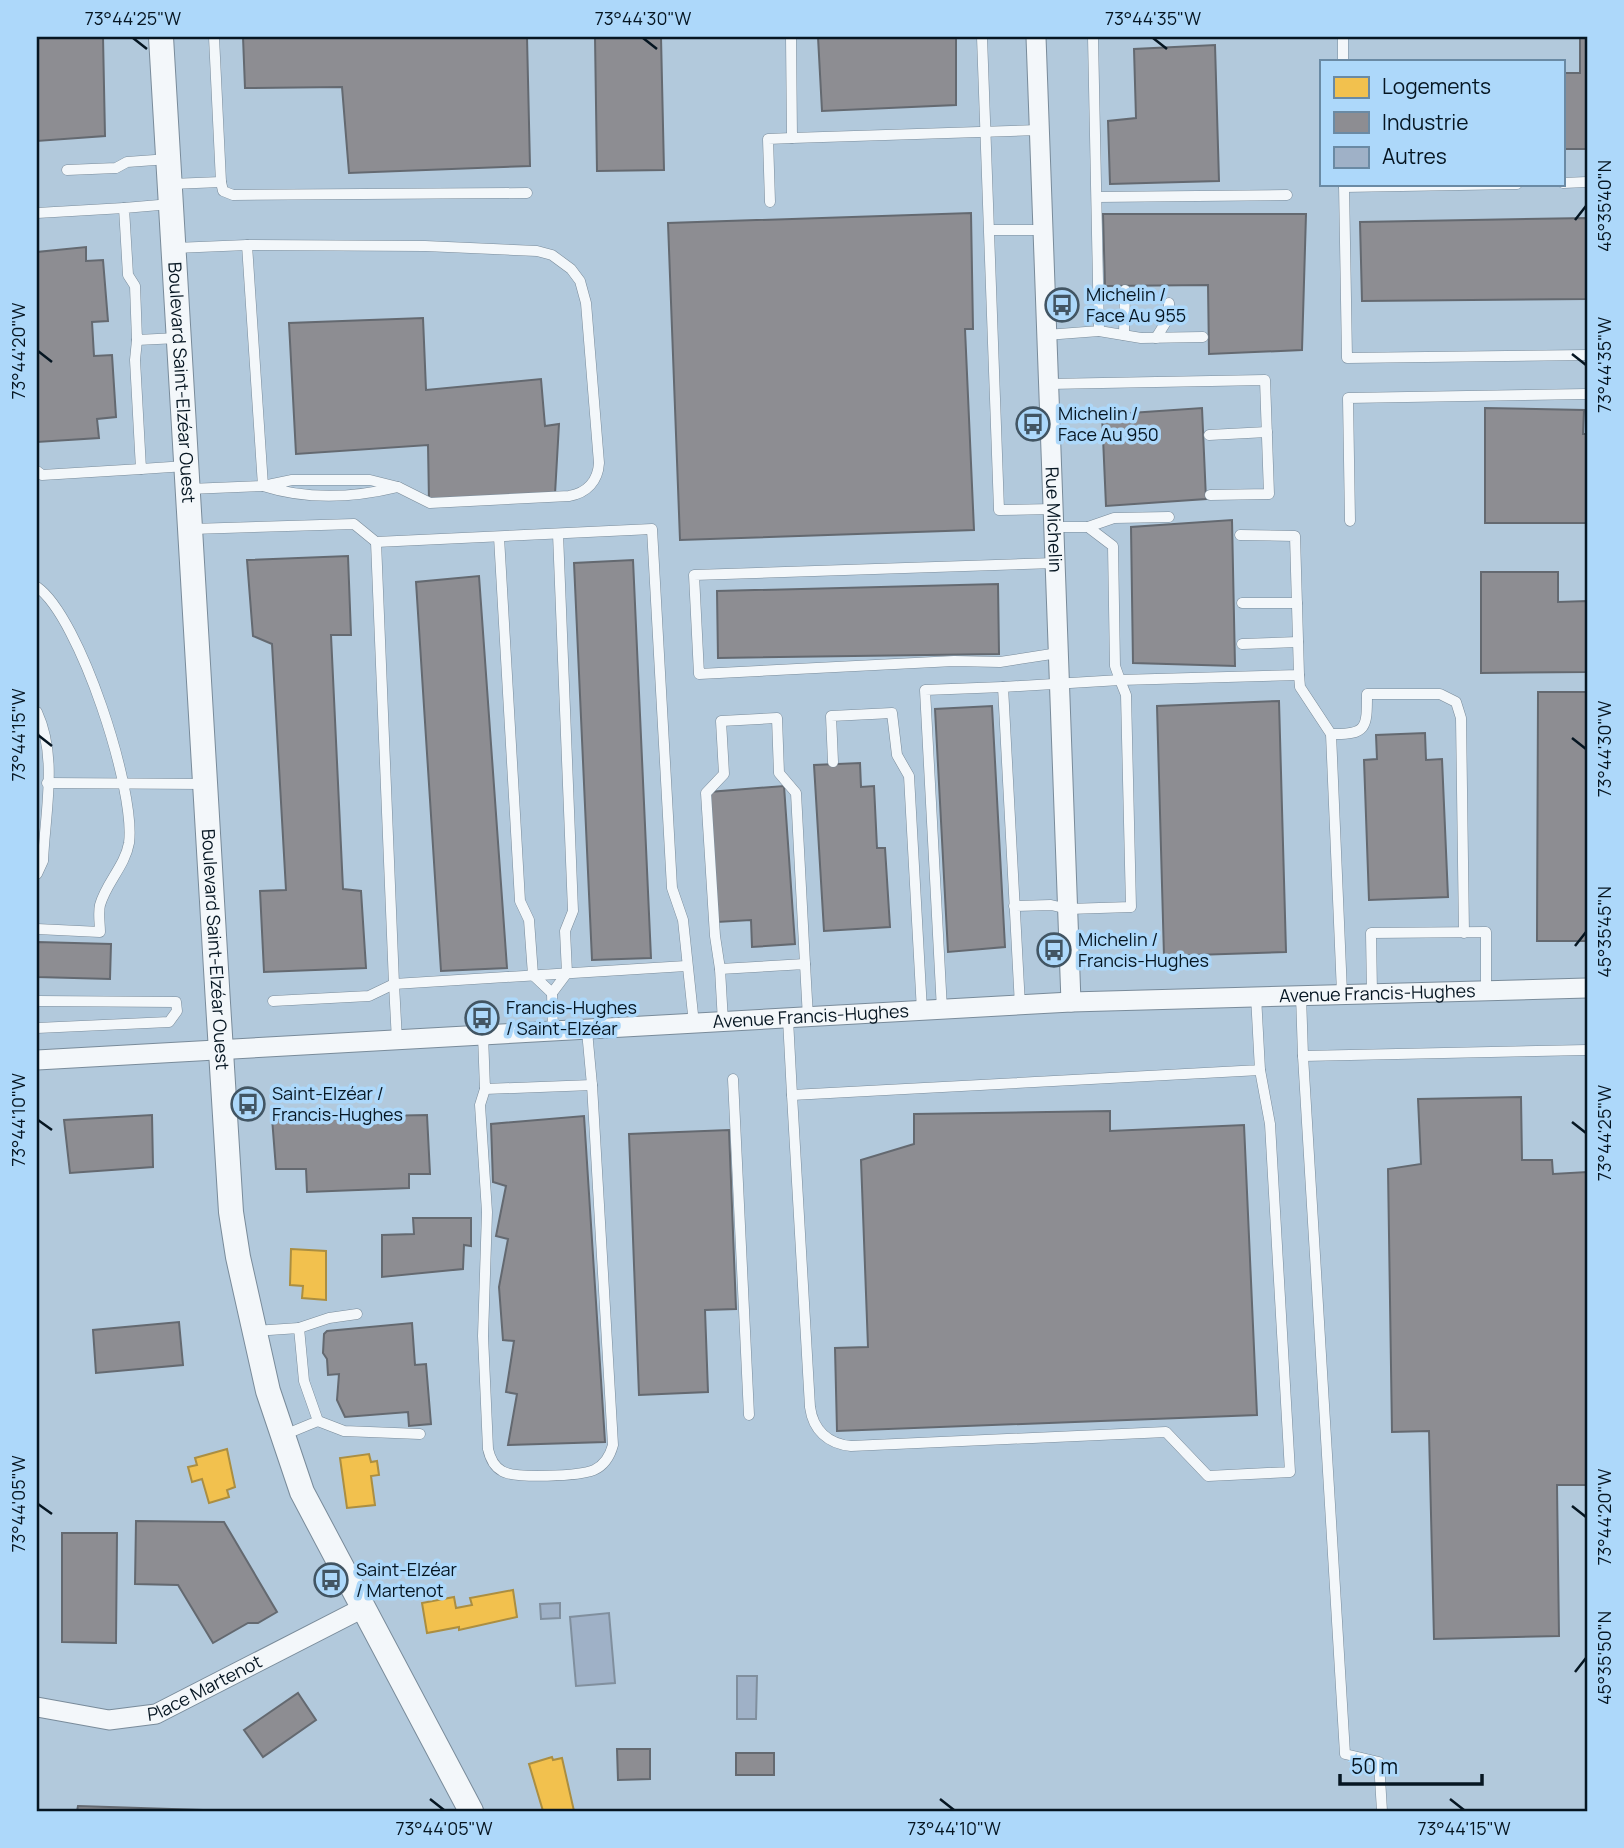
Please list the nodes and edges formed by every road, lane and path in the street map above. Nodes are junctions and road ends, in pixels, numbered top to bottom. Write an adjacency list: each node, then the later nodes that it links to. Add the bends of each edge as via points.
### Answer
1 (161, 37): 12 (street, Boulevard Saint-Elzéar Ouest)
2 (214, 37): 14 (lane)
3 (791, 37): 11 (lane)
4 (982, 37): 10 (lane)
5 (1036, 37): 9 (street, Rue Michelin)
6 (1093, 37): 21 (lane)
7 (1343, 37): 8 (lane)
8 (1343, 60)
9 (1039, 130): 10 (lane); 26 (street, Rue Michelin)
10 (984, 131): 11 (lane); 25 (lane)
11 (792, 138): 22 (lane, via 768,139)
12 (169, 159): 13 (lane); 19 (street, Boulevard Saint-Elzéar Ouest)
13 (67, 170)
14 (221, 182): 18 (lane, via 223,191 233,195); 19 (lane)
15 (1587, 182): 16 (lane)
16 (1564, 183)
17 (1344, 186): 38 (lane, via 1347,358)
18 (527, 193)
19 (171, 194): 23 (lane); 28 (street, Boulevard Saint-Elzéar Ouest)
20 (1287, 195): 21 (lane)
21 (1097, 197): 31 (lane)
22 (769, 202)
23 (124, 208): 24 (lane); 37 (lane)
24 (37, 213)
25 (990, 230): 26 (lane); 50 (lane, via 999,510)
26 (1042, 230): 32 (street, Rue Michelin)
27 (247, 245): 28 (lane); 46 (lane); 47 (lane, via 537,251 565,263 580,281 588,315 599,463 589,488 569,496 430,503)
28 (175, 248): 35 (street, Boulevard Saint-Elzéar Ouest)
29 (1125, 290): 33 (lane)
30 (1169, 303): 36 (lane, via 1169,317)
31 (1099, 331): 32 (lane); 33 (lane)
32 (1046, 335): 39 (street, Rue Michelin)
33 (1124, 335): 36 (lane)
34 (1203, 337): 36 (lane)
35 (180, 338): 37 (lane); 45 (street, Boulevard Saint-Elzéar Ouest)
36 (1156, 338)
37 (137, 340): 43 (lane)
38 (1587, 355)
39 (1048, 384): 41 (lane, via 1265,380); 50 (street, Rue Michelin)
40 (1587, 394): 51 (lane, via 1348,398)
41 (1266, 432): 42 (lane); 48 (lane, via 1269,494)
42 (1209, 435)
43 (141, 469): 44 (lane, via 42,475); 45 (lane)
44 (37, 471)
45 (189, 477): 46 (lane); 53 (street, Boulevard Saint-Elzéar Ouest)
46 (263, 486): 47 (lane, via 292,480 370,480); 47 (lane, via 294,495 370,494)
47 (398, 487)
48 (1210, 495)
49 (1169, 517): 52 (lane, via 1114,518)
50 (1053, 518): 52 (lane); 58 (street, Rue Michelin)
51 (1350, 522)
52 (1088, 527): 66 (lane, via 1113,546 1115,666)
53 (192, 529): 57 (lane, via 354,524); 74 (street, Boulevard Saint-Elzéar Ouest)
54 (558, 534): 56 (lane); 81 (lane, via 652,529 672,888 683,920); 83 (lane, via 573,911 565,931)
55 (1240, 536): 61 (lane, via 1295,536)
56 (499, 537): 57 (lane); 84 (lane, via 520,901 529,920)
57 (376, 542): 85 (lane)
58 (1055, 562): 64 (street, Rue Michelin); 64 (lane, via 694,575 699,674 954,661 974,664)
59 (37, 587): 73 (lane, via 58,611 88,671)
60 (1242, 603): 61 (lane)
61 (1297, 603): 62 (lane)
62 (1298, 642): 63 (lane); 65 (lane)
63 (1242, 644)
64 (1058, 653): 67 (street, Rue Michelin)
65 (1299, 675): 66 (lane); 70 (lane, via 1300,687)
66 (1120, 680): 67 (lane); 77 (lane, via 1126,695 1130,907)
67 (1059, 683): 68 (lane); 77 (street, Rue Michelin)
68 (1003, 687): 76 (lane); 97 (lane, via 925,690)
69 (37, 712): 72 (lane, via 47,740)
70 (1331, 734): 79 (lane, via 1354,734 1364,728 1367,694 1445,695 1459,706); 89 (lane)
71 (833, 762): 97 (lane, via 831,716 892,713 897,755 909,776)
72 (47, 783): 73 (lane); 75 (lane, via 43,861)
73 (123, 785): 74 (lane); 78 (lane, via 129,844 100,906 100,932)
74 (206, 785): 107 (street, Boulevard Saint-Elzéar Ouest)
75 (37, 874)
76 (1014, 906): 77 (lane); 96 (lane)
77 (1068, 909): 95 (street, Rue Michelin)
78 (37, 929)
79 (1464, 933): 87 (lane, via 1486,933); 90 (lane, via 1371,933)
80 (805, 964): 82 (lane); 82 (lane, via 796,793 779,773 777,718 721,721 723,774 706,793); 98 (lane)
81 (686, 966): 83 (lane); 100 (lane)
82 (720, 969): 99 (lane)
83 (567, 973): 84 (lane); 88 (lane)
84 (533, 975): 85 (lane); 88 (lane)
85 (394, 984): 94 (lane, via 369,996); 105 (lane)
86 (1587, 988): 87 (street, Avenue Francis-Hughes)
87 (1486, 990): 90 (street, Avenue Francis-Hughes)
88 (552, 993): 103 (lane)
89 (1342, 993): 90 (street, Avenue Francis-Hughes); 91 (street, Avenue Francis-Hughes)
90 (1372, 993)
91 (1301, 994): 92 (street, Avenue Francis-Hughes); 108 (lane)
92 (1256, 995): 95 (street, Avenue Francis-Hughes); 110 (lane)
93 (37, 1001): 101 (lane, via 176,1002 177,1011 169,1022)
94 (273, 1001)
95 (1071, 1002): 96 (street, Avenue Francis-Hughes)
96 (1020, 1006): 97 (street, Avenue Francis-Hughes)
97 (932, 1011): 98 (street, Avenue Francis-Hughes)
98 (798, 1018): 99 (street, Avenue Francis-Hughes); 114 (lane)
99 (723, 1023): 100 (street, Avenue Francis-Hughes)
100 (694, 1024): 102 (street, Avenue Francis-Hughes)
101 (37, 1028)
102 (587, 1031): 103 (street, Avenue Francis-Hughes); 112 (lane)
103 (553, 1033): 104 (street, Avenue Francis-Hughes)
104 (482, 1035): 105 (street, Avenue Francis-Hughes); 113 (lane)
105 (397, 1041): 107 (street, Avenue Francis-Hughes)
106 (1587, 1049): 108 (lane)
107 (222, 1050): 109 (street, Avenue Francis-Hughes); 117 (street, Boulevard Saint-Elzéar Ouest, via 231,1212)
108 (1303, 1056): 125 (lane, via 1345,1754 1378,1762)
109 (37, 1060)
110 (1260, 1070): 114 (lane); 114 (lane, via 1270,1124 1290,1472 1208,1476 1166,1432 851,1446 827,1438 815,1425 810,1407)
111 (733, 1079): 118 (lane)
112 (592, 1085): 113 (lane); 113 (lane, via 612,1445 606,1460 593,1471 525,1475 502,1472 488,1449 483,1297 487,1212 480,1105)
113 (485, 1089)
114 (792, 1096)
115 (357, 1314): 116 (lane)
116 (299, 1328): 117 (lane); 119 (lane, via 304,1381)
117 (253, 1331): 121 (street, Boulevard Saint-Elzéar Ouest)
118 (749, 1415)
119 (318, 1421): 120 (lane, via 344,1432); 121 (lane)
120 (420, 1434)
121 (282, 1436): 122 (street, Boulevard Saint-Elzéar Ouest, via 309,1506)
122 (361, 1609): 123 (street, Place Martenot, via 156,1714 109,1720); 124 (street, Boulevard Saint-Elzéar Ouest)
123 (37, 1707)
124 (471, 1811)
125 (1382, 1811)

